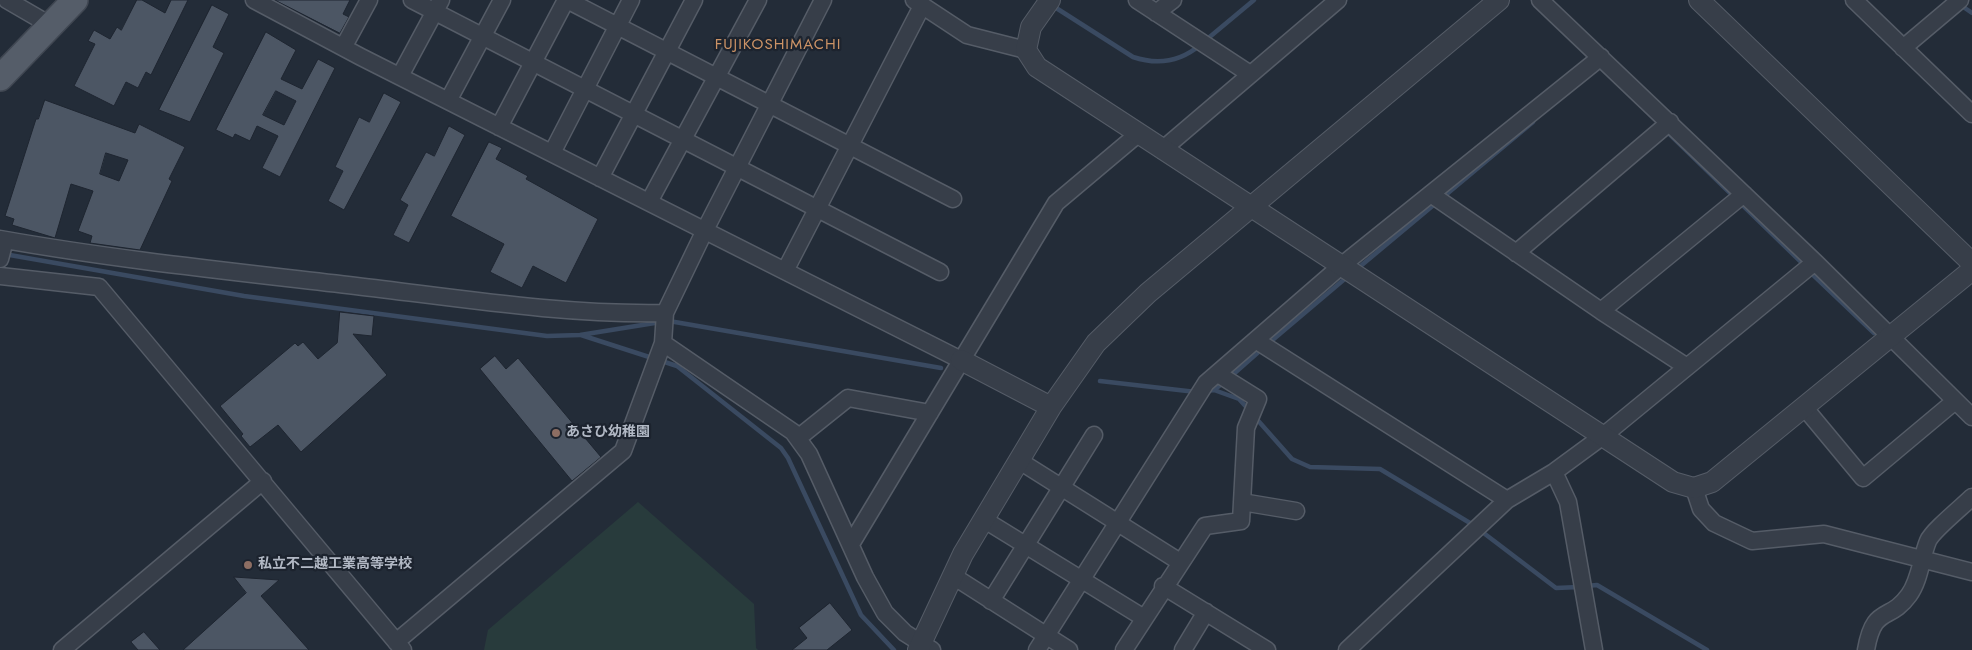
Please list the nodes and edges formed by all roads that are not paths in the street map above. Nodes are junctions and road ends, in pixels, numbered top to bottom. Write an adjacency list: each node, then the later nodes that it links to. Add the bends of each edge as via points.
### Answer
1 (7, 0): 24 (street)
2 (75, 0): 24 (main road)
3 (254, 0): 27 (street)
4 (369, 0): 27 (street)
5 (412, 0): 22 (street)
6 (502, 0): 26 (street)
7 (567, 0): 25 (street); 32 (street)
8 (631, 0): 25 (street)
9 (694, 0): 30 (street)
10 (758, 0): 35 (street)
11 (823, 0): 39 (street)
12 (1050, 0): 29 (street, via 1030,27)
13 (1137, 0): 23 (street)
14 (1173, 0): 23 (street)
15 (1338, 0): 33 (street)
16 (1499, 0): 55 (street)
17 (1540, 0): 31 (street)
18 (1699, 0): 62 (street)
19 (1854, 0): 28 (street)
20 (918, 3): 29 (street, via 967,36); 46 (street)
21 (1955, 5): 28 (street)
22 (438, 6): 26 (street); 34 (street)
23 (1156, 13): 33 (street)
24 (50, 26): 36 (main road)
25 (618, 26): 30 (street); 37 (street)
26 (483, 36): 32 (street); 38 (street)
27 (344, 46): 34 (street)
28 (1903, 48): 41 (street)
29 (1026, 50): 44 (street, via 1037,67)
30 (667, 52): 35 (street); 40 (street)
31 (1601, 57): 42 (street); 51 (street)
32 (533, 62): 37 (street); 43 (street)
33 (1250, 74): 47 (street)
34 (400, 76): 38 (street)
35 (716, 77): 39 (street); 45 (street)
36 (0, 78)
37 (585, 89): 40 (street); 48 (street)
38 (448, 101): 43 (street)
39 (770, 104): 46 (street); 49 (street)
40 (634, 114): 45 (street); 50 (street)
41 (1972, 114)
42 (1670, 122): 52 (street); 59 (street)
43 (499, 126): 48 (street)
44 (1138, 134): 47 (street); 73 (street, via 1056,203)
45 (683, 139): 49 (street); 54 (street)
46 (850, 146): 53 (street); 56 (street)
47 (1162, 150): 55 (street)
48 (552, 153): 50 (street)
49 (737, 167): 56 (street); 57 (street)
50 (600, 178): 54 (street)
51 (1432, 194): 59 (street); 63 (street)
52 (1744, 194): 61 (street); 68 (street)
53 (953, 199)
54 (649, 202): 57 (street)
55 (1249, 207): 63 (street); 77 (street, via 1148,292 1096,344)
56 (817, 208): 65 (street); 66 (street)
57 (705, 230): 65 (street); 69 (street)
58 (3, 240): 60 (street); 69 (street, via 162,263 506,304 615,314)
59 (1516, 253): 68 (street)
60 (0, 259)
61 (1815, 262): 70 (street); 74 (street)
62 (1972, 263)
63 (1341, 266): 71 (street); 82 (street)
64 (1972, 270): 70 (street)
65 (784, 271): 73 (street)
66 (940, 272)
67 (0, 276): 86 (street, via 99,287)
68 (1600, 311): 74 (street)
69 (665, 314): 72 (street)
70 (1889, 337): 76 (street); 78 (street)
71 (1257, 341): 75 (street); 90 (street)
72 (663, 343): 83 (street); 107 (street, via 624,451)
73 (961, 360): 77 (street); 79 (street)
74 (1687, 367): 82 (street)
75 (1218, 374): 91 (street, via 1258,399 1246,428); 94 (street, via 1206,383)
76 (1955, 402): 78 (street, via 1863,478); 80 (street)
77 (1051, 407): 84 (street)
78 (1804, 407): 88 (street, via 1712,482)
79 (930, 413): 83 (street, via 848,398); 95 (street)
80 (1972, 417)
81 (1094, 435): 87 (street)
82 (1603, 436): 85 (street); 88 (street, via 1674,482)
83 (798, 438): 95 (street, via 809,454)
84 (1018, 460): 87 (street); 93 (street)
85 (1554, 472): 90 (street); 116 (street, via 1568,502)
86 (263, 481): 107 (street); 110 (street)
87 (1062, 488): 94 (street); 96 (street)
88 (1694, 488): 97 (street, via 1701,509 1714,523 1752,540 1824,534)
89 (1972, 497): 97 (street, via 1929,538)
90 (1507, 500): 115 (street)
91 (1242, 502): 92 (street); 98 (street, via 1241,521 1204,526)
92 (1296, 511)
93 (983, 519): 96 (street); 100 (street)
94 (1118, 523): 98 (street); 101 (street)
95 (851, 544): 108 (street, via 864,578 885,612)
96 (1026, 545): 101 (street); 103 (street)
97 (1923, 558): 99 (street); 117 (street, via 1911,592 1903,603 1877,618 1869,631)
98 (1180, 562): 102 (street)
99 (1972, 572)
100 (953, 576): 103 (street); 108 (street)
101 (1082, 579): 105 (street); 106 (street)
102 (1163, 586): 104 (street); 105 (street)
103 (991, 601): 106 (street)
104 (1206, 612): 109 (street); 114 (street)
105 (1144, 618): 113 (street)
106 (1046, 635): 111 (street); 112 (street)
107 (400, 646)
108 (924, 648)
109 (1262, 649)
110 (62, 650)
111 (1037, 650)
112 (1069, 650)
113 (1124, 650)
114 (1183, 650)
115 (1347, 650)
116 (1594, 650)
117 (1866, 650)

